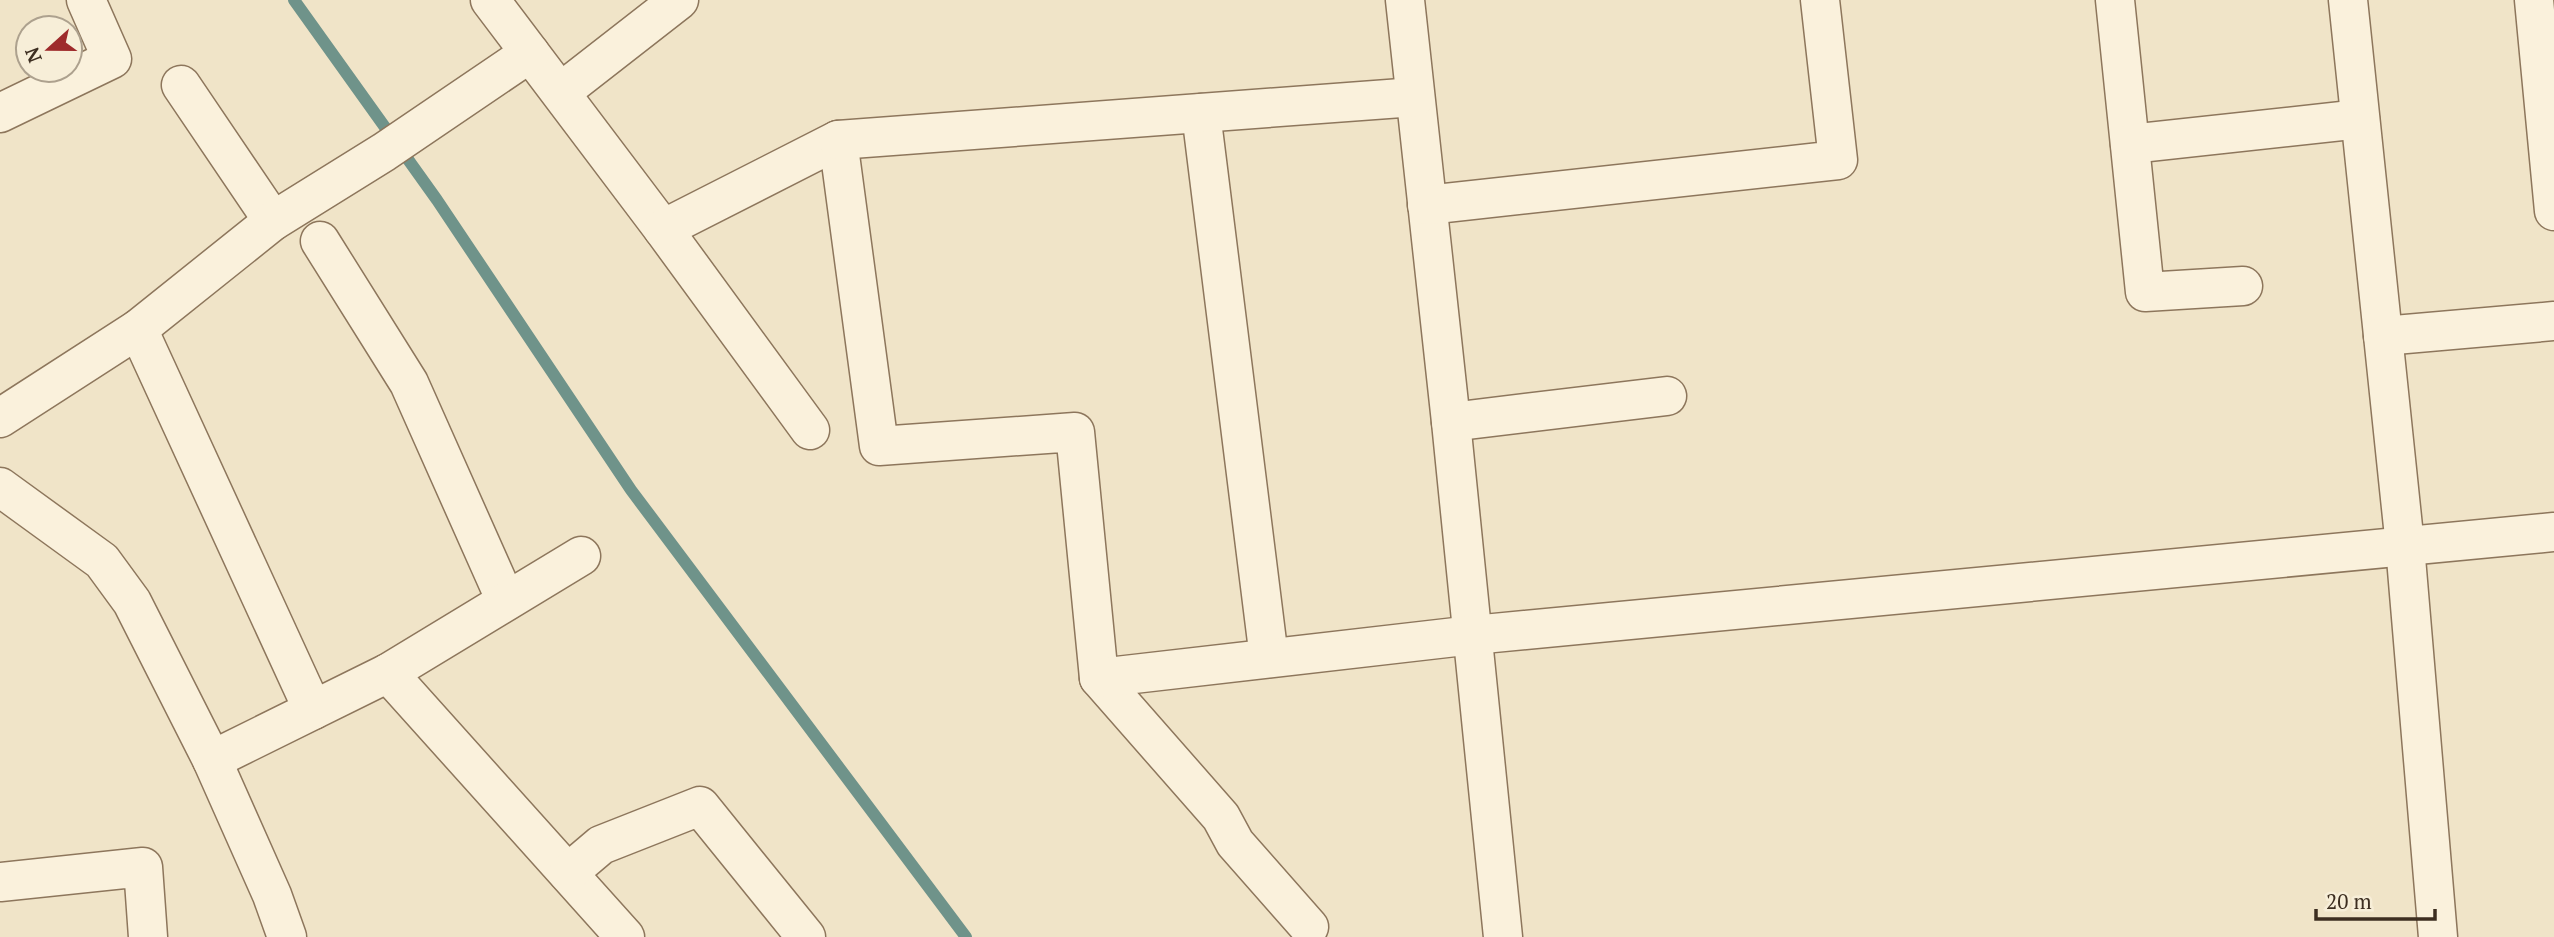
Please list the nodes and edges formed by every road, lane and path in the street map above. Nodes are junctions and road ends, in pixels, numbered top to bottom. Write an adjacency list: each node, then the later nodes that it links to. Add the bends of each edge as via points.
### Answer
1 (86, 0): 13 (street, via 112,59)
2 (490, 0): 9 (street)
3 (679, 0): 11 (street)
4 (1405, 0): 12 (street)
5 (1820, 0): 18 (street, via 1838,160)
6 (2115, 0): 17 (street)
7 (2348, 0): 15 (street)
8 (2534, 0): 19 (street)
9 (530, 53): 11 (street); 20 (street)
10 (181, 85): 20 (street)
11 (561, 92): 21 (street)
12 (1415, 97): 14 (street); 18 (street)
13 (0, 113)
14 (1201, 113): 16 (street); 37 (street)
15 (2360, 119): 17 (street); 26 (street)
16 (838, 140): 21 (street); 39 (street, via 879,446 1075,432)
17 (2130, 144): 23 (street, via 2145,292)
18 (1427, 205): 29 (street)
19 (2554, 211)
20 (273, 221): 25 (street)
21 (663, 229): 30 (street)
22 (320, 241): 35 (street, via 409,383)
23 (2243, 286)
24 (2554, 321): 26 (street)
25 (138, 329): 28 (street); 40 (street)
26 (2383, 337): 33 (street)
27 (1667, 396): 29 (street)
28 (0, 418)
29 (1451, 422): 36 (street)
30 (810, 430)
31 (0, 487): 41 (street, via 102,561 132,602)
32 (2554, 532): 33 (street)
33 (2405, 546): 36 (street); 50 (street)
34 (581, 556): 35 (street)
35 (506, 601): 38 (street)
36 (1473, 635): 37 (street); 49 (street)
37 (1269, 658): 39 (street)
38 (388, 673): 40 (street); 42 (street)
39 (1099, 678): 44 (street, via 1222,817 1234,843)
40 (313, 710): 41 (street)
41 (212, 760): 46 (street)
42 (568, 873): 47 (street); 48 (street, via 601,845 700,806)
43 (0, 882): 45 (street, via 143,867)
44 (1309, 928)
45 (148, 937)
46 (287, 937)
47 (625, 937)
48 (806, 937)
49 (1503, 937)
50 (2438, 937)

